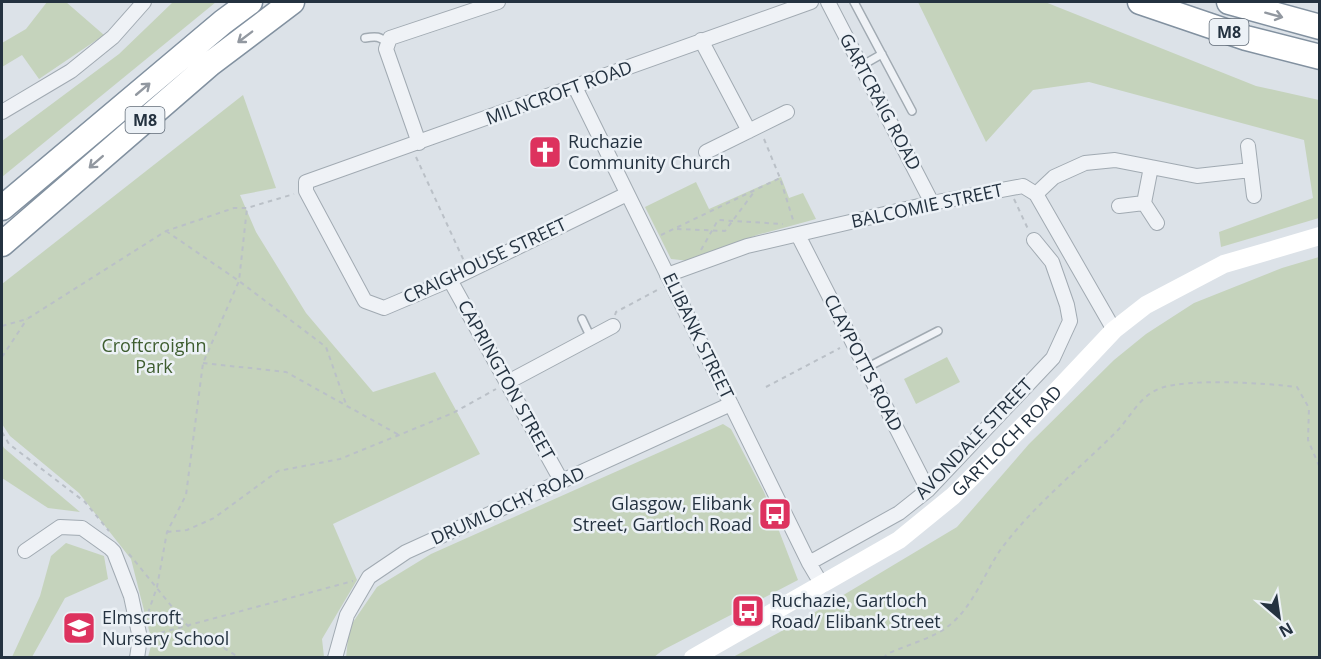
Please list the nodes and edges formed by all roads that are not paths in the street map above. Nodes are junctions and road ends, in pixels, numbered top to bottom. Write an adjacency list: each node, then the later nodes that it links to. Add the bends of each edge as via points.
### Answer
1 (144, 2): 20 (street, via 113,37 71,71)
2 (250, 2): 35 (highway, M8, one-way to 2)
3 (292, 2): 40 (highway, M8, one-way to 40, via 210,64)
4 (498, 2): 13 (street, via 390,38)
5 (811, 2): 12 (street, MILNCROFT ROAD)
6 (828, 2): 16 (street, GARTCRAIG ROAD)
7 (854, 2): 14 (lane)
8 (1229, 2): 10 (highway, M8, one-way to 10)
9 (1148, 5): 15 (highway, M8, via 1246,38); 17 (highway, via 1241,50)
10 (1320, 27)
11 (365, 38): 13 (lane, via 382,38)
12 (701, 40): 18 (street, MILNCROFT ROAD); 22 (street)
13 (388, 44): 23 (street, via 386,49)
14 (882, 54): 16 (lane); 19 (lane)
15 (1320, 57)
16 (860, 66): 32 (street, GARTCRAIG ROAD)
17 (1320, 74)
18 (575, 87): 23 (street, MILNCROFT ROAD); 29 (street, ELIBANK STREET)
19 (912, 111)
20 (2, 112)
21 (787, 112): 22 (street)
22 (754, 129): 25 (street)
23 (415, 145): 28 (street, MILNCROFT ROAD)
24 (1248, 146): 27 (street)
25 (706, 152)
26 (1151, 167): 27 (street, via 1197,176); 30 (street, via 1115,160 1085,163 1054,177); 33 (street)
27 (1251, 170): 31 (street)
28 (306, 187): 44 (street, CRAIGHOUSE STREET, via 365,302 384,308)
29 (627, 194): 43 (street, ELIBANK STREET); 44 (street, CRAIGHOUSE STREET)
30 (1036, 194): 32 (street, BALCOMIE STREET, via 1023,186); 41 (street)
31 (1254, 196)
32 (932, 203): 37 (street, BALCOMIE STREET)
33 (1144, 203): 34 (street); 36 (street)
34 (1119, 206)
35 (2, 208)
36 (1157, 223)
37 (796, 230): 43 (street, BALCOMIE STREET, via 692,265); 50 (street, CLAYPOTTS ROAD)
38 (1320, 236): 47 (main road, GARTLOCH ROAD, via 1224,264 1146,305)
39 (1034, 240): 42 (street, AVONDALE STREET)
40 (2, 244)
41 (1070, 253): 42 (street); 47 (street)
42 (1052, 262): 54 (street, AVONDALE STREET, via 1070,321 1053,358)
43 (669, 278): 52 (street, ELIBANK STREET)
44 (450, 280): 51 (street, CAPRINGTON STREET)
45 (582, 319): 49 (lane)
46 (613, 326): 49 (street)
47 (1114, 330): 57 (main road, GARTLOCH ROAD, via 953,496 899,540)
48 (938, 331): 50 (lane)
49 (591, 338): 51 (street)
50 (866, 368): 54 (street, CLAYPOTTS ROAD)
51 (508, 382): 53 (street, CAPRINGTON STREET)
52 (731, 404): 53 (street, DRUMLOCHY ROAD); 56 (street, ELIBANK STREET)
53 (562, 482): 59 (street, DRUMLOCHY ROAD, via 406,552 369,577 347,615)
54 (928, 490): 56 (street, AVONDALE STREET, via 899,513)
55 (25, 551): 58 (street, via 60,527 82,528 117,548 140,638)
56 (809, 563): 57 (street, ELIBANK STREET)
57 (822, 585): 60 (main road, GARTLOCH ROAD)
58 (137, 657)
59 (334, 657)
60 (693, 657)

